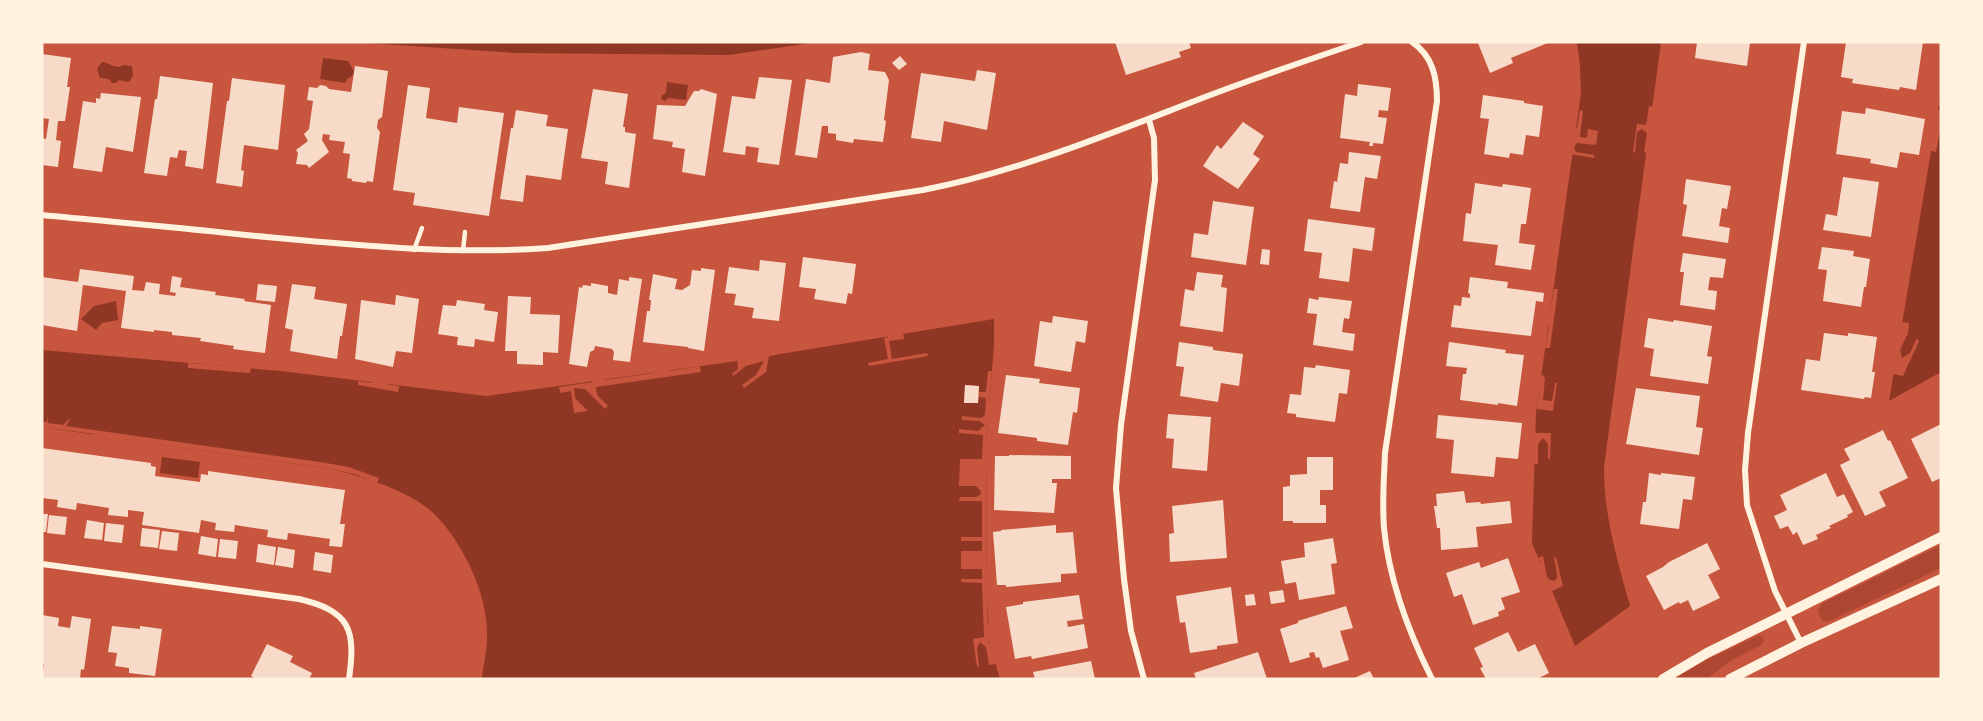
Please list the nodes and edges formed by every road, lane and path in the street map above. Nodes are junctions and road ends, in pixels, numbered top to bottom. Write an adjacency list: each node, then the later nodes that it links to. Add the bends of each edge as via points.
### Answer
1 (1361, 42): 4 (street)
2 (1412, 42): 17 (street, via 1432,65 1437,101 1387,442 1383,506 1394,578)
3 (1804, 42): 13 (street, via 1745,470 1752,524)
4 (1149, 120): 9 (street, via 967,182 551,248); 16 (street, via 1154,138 1155,180 1116,488 1131,631)
5 (42, 215): 8 (street)
6 (422, 228): 8 (lane)
7 (465, 232): 9 (lane)
8 (414, 250): 9 (street)
9 (463, 251)
10 (1941, 537): 13 (street)
11 (42, 564): 15 (street, via 299,599 326,607 337,614 350,633)
12 (1941, 579): 14 (street)
13 (1787, 615): 14 (street); 18 (street)
14 (1801, 643): 19 (street)
15 (349, 679)
16 (1144, 679)
17 (1432, 679)
18 (1663, 679)
19 (1730, 679)

